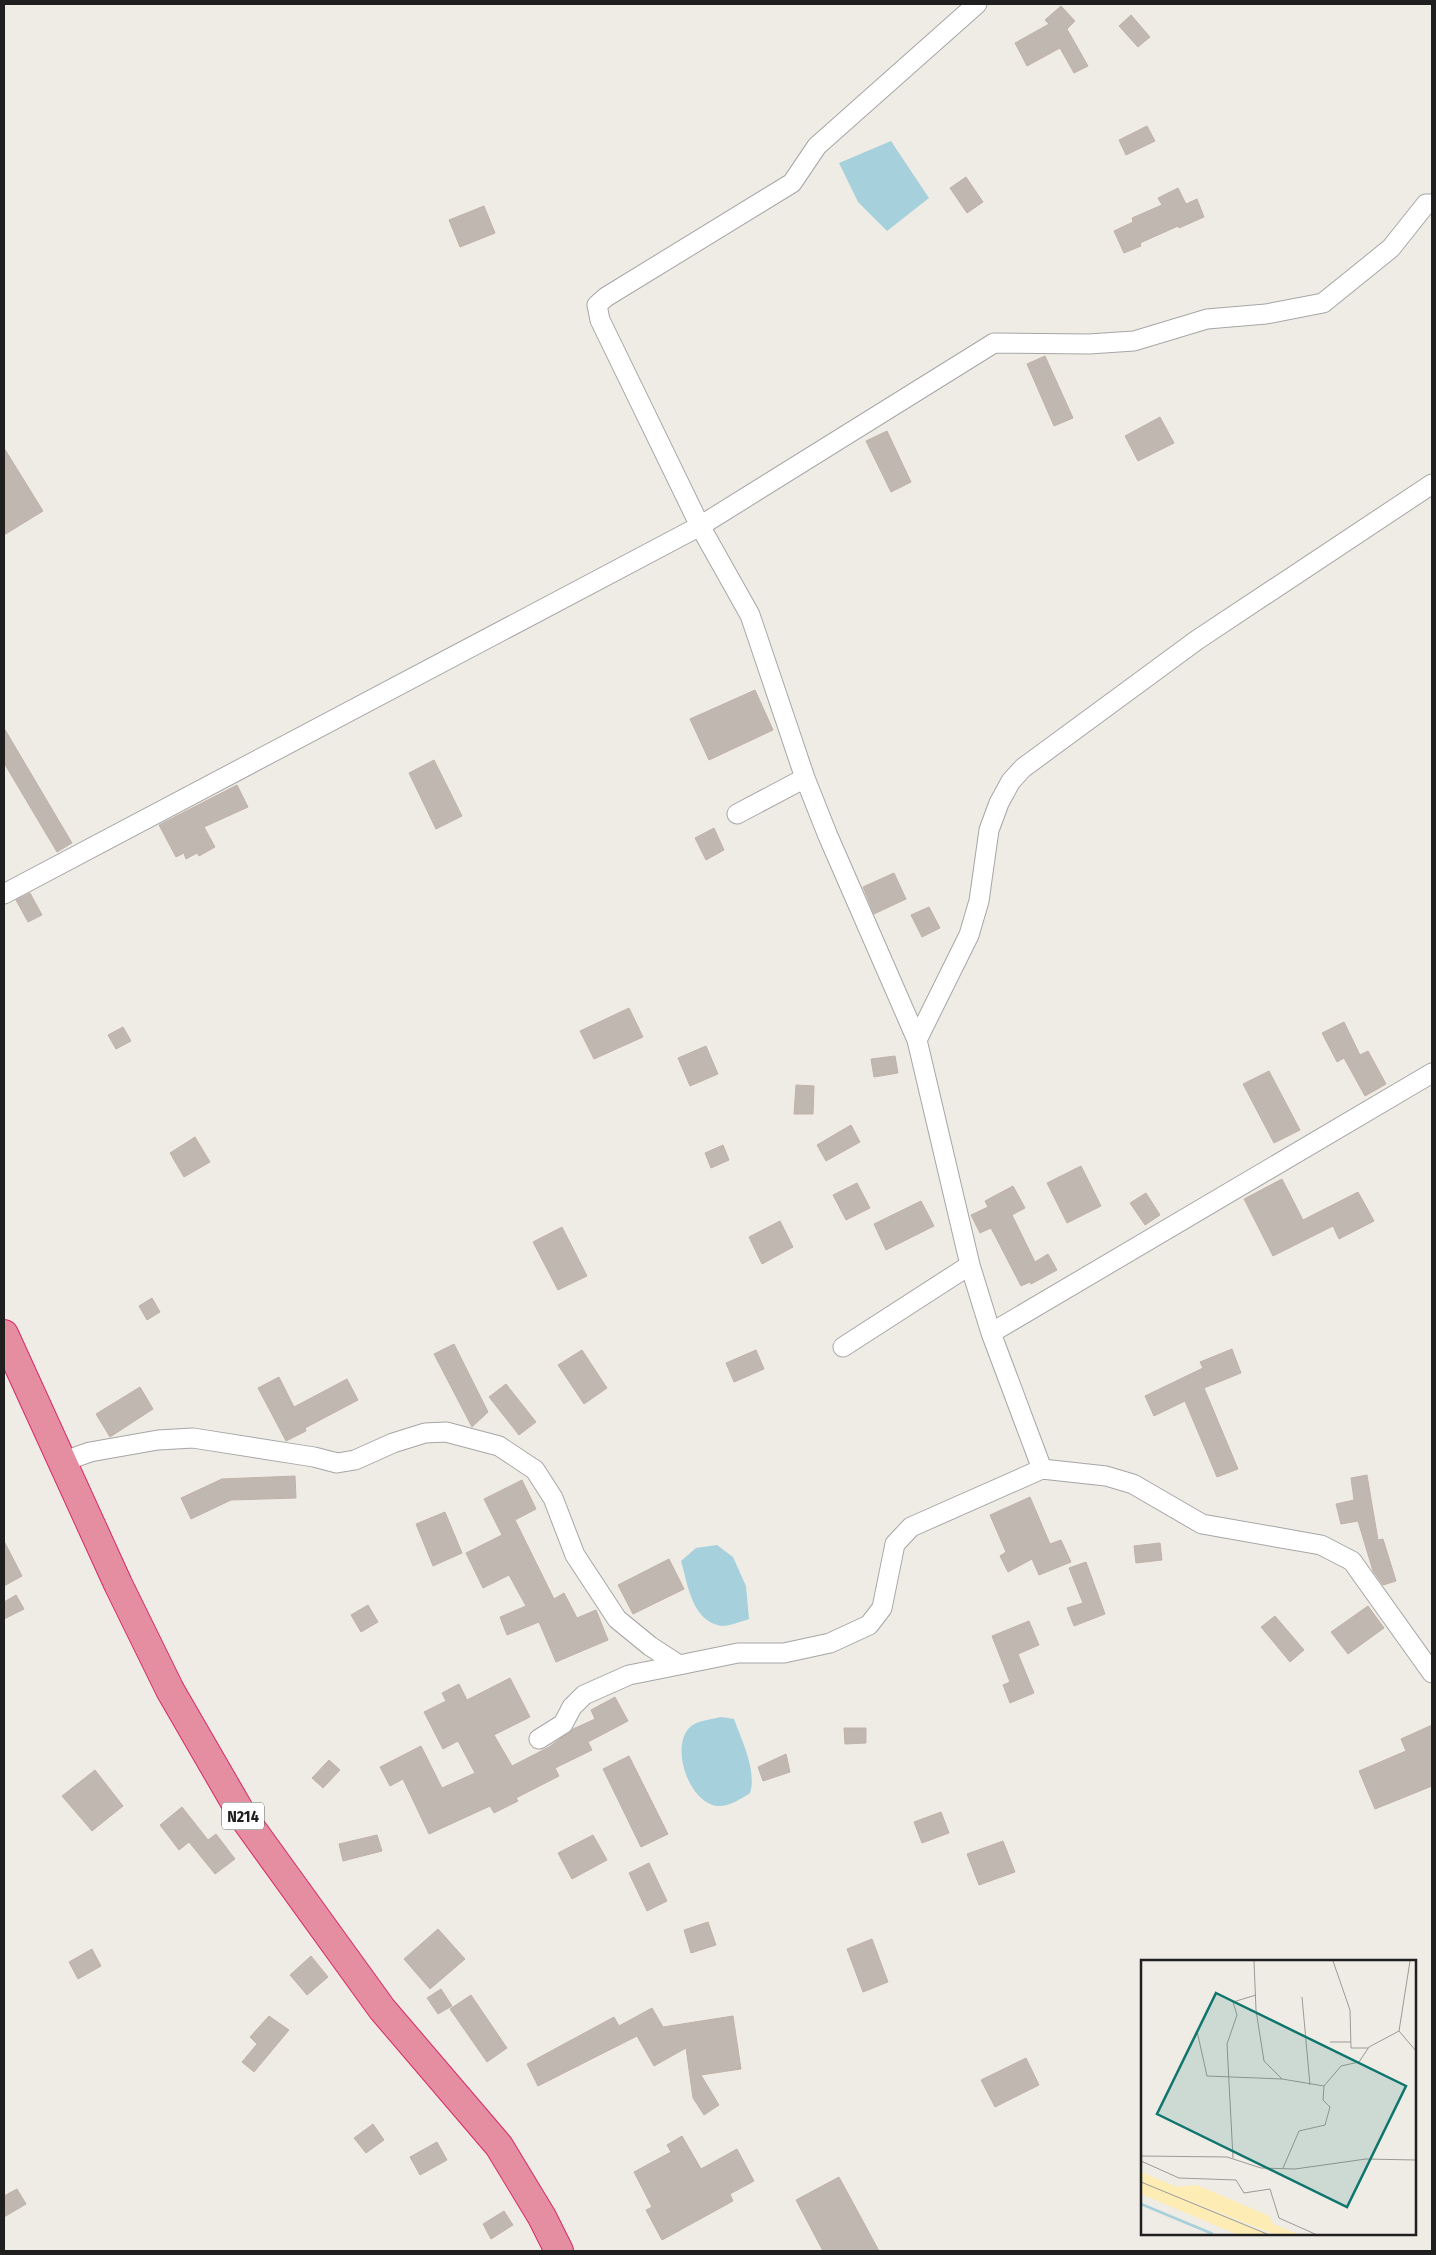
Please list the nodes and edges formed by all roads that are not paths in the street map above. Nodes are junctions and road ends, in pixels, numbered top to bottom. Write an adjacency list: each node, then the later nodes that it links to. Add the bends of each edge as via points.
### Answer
1 (977, 4): 4 (street, via 817,146 792,183 597,305 600,320)
2 (1432, 204): 4 (street, via 1426,204 1392,248 1323,303 1266,314 1207,319 1134,341 994,343)
3 (1432, 484): 8 (street, via 1196,640 1023,768 1011,781 999,803 990,830 979,901 969,935)
4 (700, 526): 5 (street, via 750,614); 7 (street)
5 (805, 778): 6 (street); 8 (street)
6 (738, 814)
7 (4, 894)
8 (917, 1040): 10 (street)
9 (1432, 1073): 11 (street)
10 (970, 1265): 11 (street); 13 (street)
11 (991, 1333): 15 (street)
12 (4, 1334): 14 (highway, N214)
13 (843, 1347)
14 (62, 1462): 16 (street, via 90,1452 158,1440 193,1438 337,1463 355,1460 424,1433 446,1432 499,1446 535,1470 553,1498 575,1555 617,1619 650,1646); 19 (highway, N214, via 170,1690 244,1818 382,2009 500,2146)
15 (1042, 1469): 16 (street, via 911,1527 895,1544 882,1608 869,1625 830,1642 784,1652 738,1653); 17 (street, via 1106,1476 1133,1484 1202,1524 1321,1545 1352,1561)
16 (680, 1664): 18 (street, via 629,1675 584,1694 563,1724)
17 (1432, 1673)
18 (539, 1739)
19 (559, 2251)

